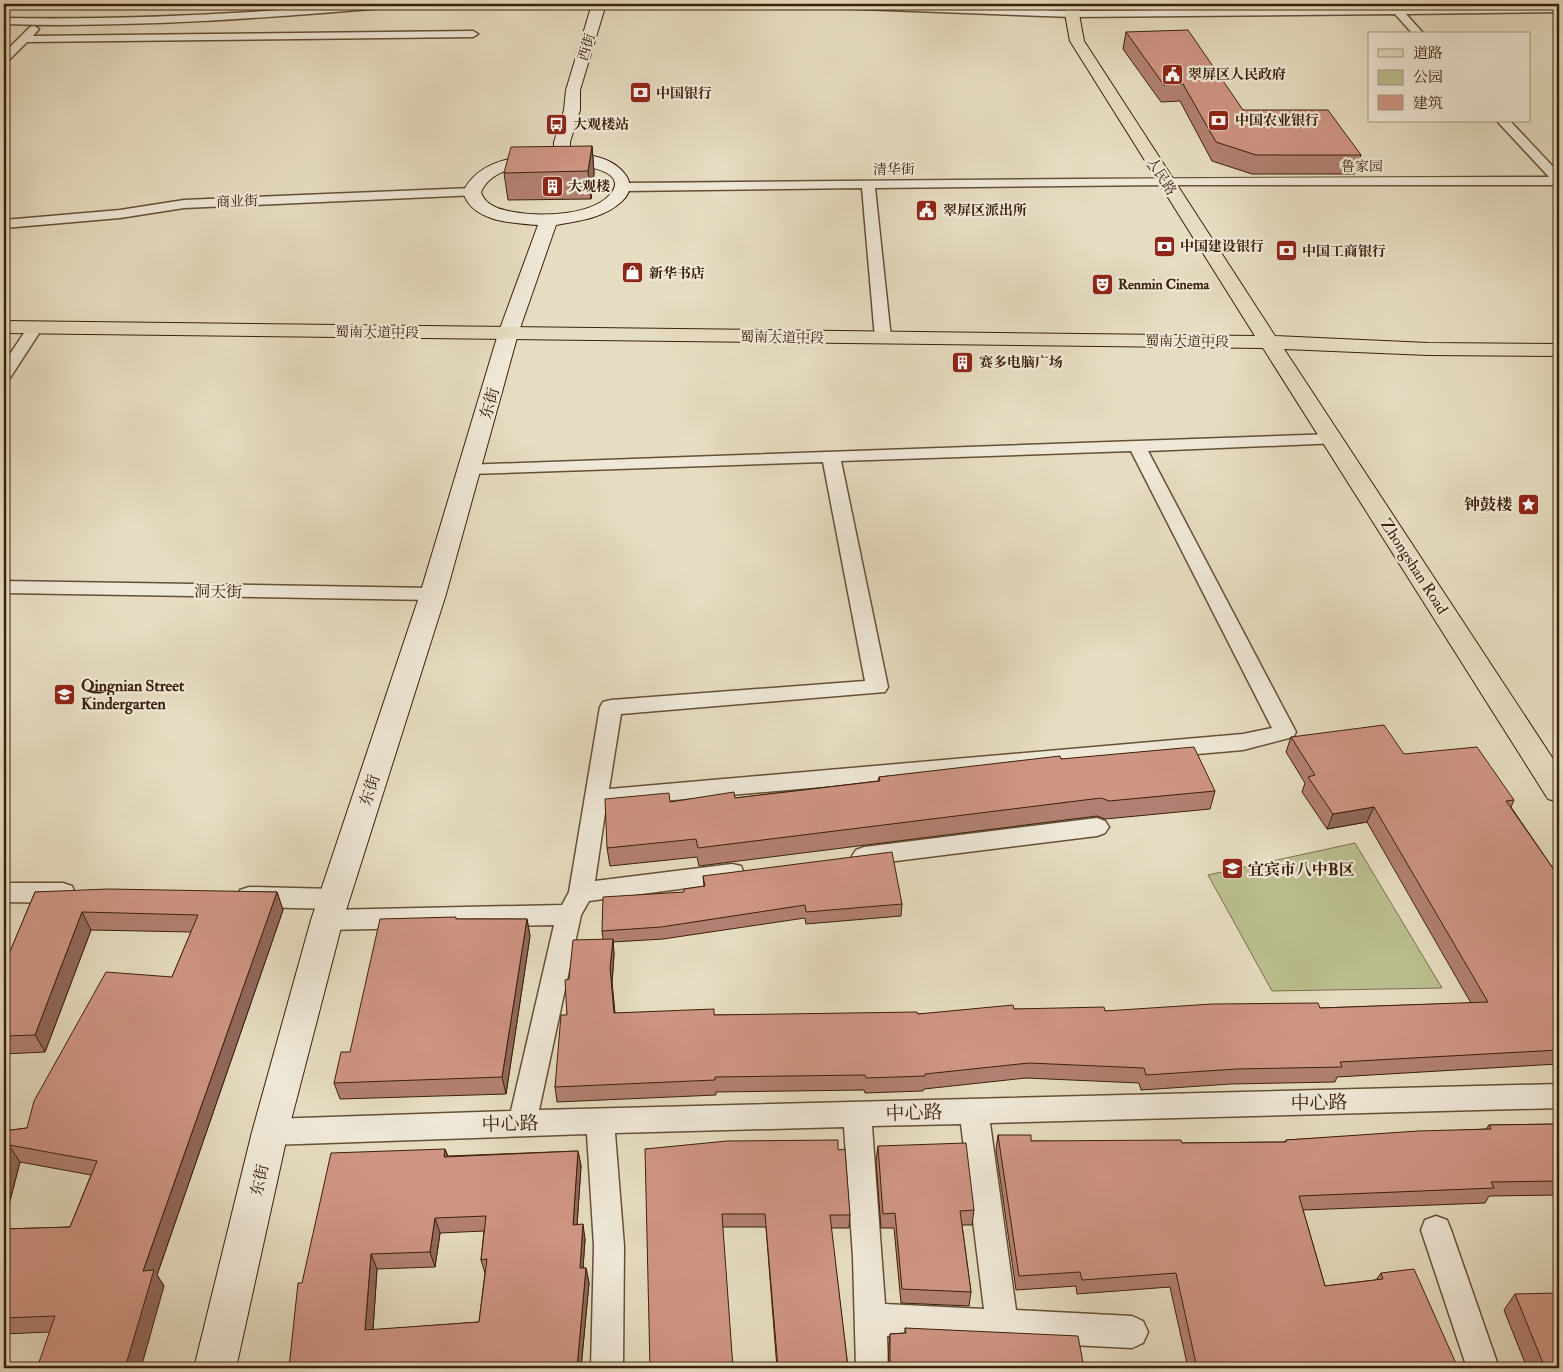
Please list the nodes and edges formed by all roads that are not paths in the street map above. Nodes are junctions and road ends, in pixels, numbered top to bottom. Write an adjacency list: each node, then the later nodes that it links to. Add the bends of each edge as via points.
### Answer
1 (395, 4): 5 (street)
2 (599, 4): 15 (main road, 西街)
3 (808, 4): 4 (street)
4 (876, 5): 6 (street)
5 (297, 8): 10 (street, via 243,17)
6 (1072, 9): 8 (street); 22 (main road, 人民路, via 1077,41)
7 (1559, 9): 8 (street)
8 (1397, 10): 11 (street)
9 (4, 21): 10 (street)
10 (41, 22): 13 (street)
11 (1417, 32)
12 (473, 34): 13 (street)
13 (24, 39): 14 (street)
14 (4, 59)
15 (573, 90): 16 (main road, 西街); 19 (main road, 西街, via 572,110 562,142)
16 (560, 103)
17 (1504, 122): 21 (street)
18 (542, 142): 20 (main road)
19 (562, 158): 20 (main road); 24 (main road, via 596,162 616,172)
20 (536, 159): 25 (main road, via 501,167 477,181)
21 (1559, 180): 22 (street, 鲁家园)
22 (1165, 181): 23 (street, 清华街); 32 (main road, 人民路)
23 (868, 184): 24 (street, 清华街); 31 (street)
24 (624, 186): 26 (main road, via 618,197 603,207)
25 (472, 192): 26 (main road, via 483,208 502,216); 27 (street, 商业街, via 184,204 120,214)
26 (549, 220): 30 (main road, 东街)
27 (4, 224)
28 (4, 327): 29 (main road, 蜀南大道中段)
29 (35, 327): 30 (main road, 蜀南大道中段); 34 (street)
30 (508, 334): 31 (main road, 蜀南大道中段); 38 (main road, 东街)
31 (883, 338): 32 (main road, 蜀南大道中段)
32 (1269, 342): 33 (main road, 蜀南大道中段, via 1428,349); 35 (main road, Zhongshan Road)
33 (1559, 350)
34 (4, 375)
35 (1333, 439): 36 (street); 41 (main road, Zhongshan Road)
36 (1136, 446): 37 (street); 42 (street, via 1284,732 1243,742)
37 (831, 456): 38 (street); 42 (street, via 877,687 612,707)
38 (470, 469): 40 (main road, 东街)
39 (4, 587): 40 (street, 洞天街)
40 (433, 594): 50 (main road, 东街)
41 (1559, 791)
42 (595, 799): 47 (street)
43 (1097, 828): 44 (street)
44 (839, 860)
45 (749, 871): 47 (street)
46 (4, 892): 48 (street)
47 (581, 892): 51 (street)
48 (87, 893)
49 (224, 896): 50 (street)
50 (330, 910): 51 (street); 57 (main road, 东街)
51 (569, 915): 56 (street)
52 (1559, 1096): 53 (street, 中心路)
53 (974, 1111): 54 (street, 中心路); 60 (street)
54 (857, 1114): 55 (street, 中心路); 59 (street)
55 (600, 1121): 56 (street, 中心路); 63 (street, via 609,1246)
56 (522, 1123): 57 (street, 中心路)
57 (270, 1132): 62 (main road, 东街)
58 (1436, 1230): 65 (street)
59 (871, 1318): 60 (street); 64 (street)
60 (1002, 1326): 61 (street)
61 (1132, 1332)
62 (215, 1368)
63 (607, 1368)
64 (872, 1368)
65 (1483, 1368)

